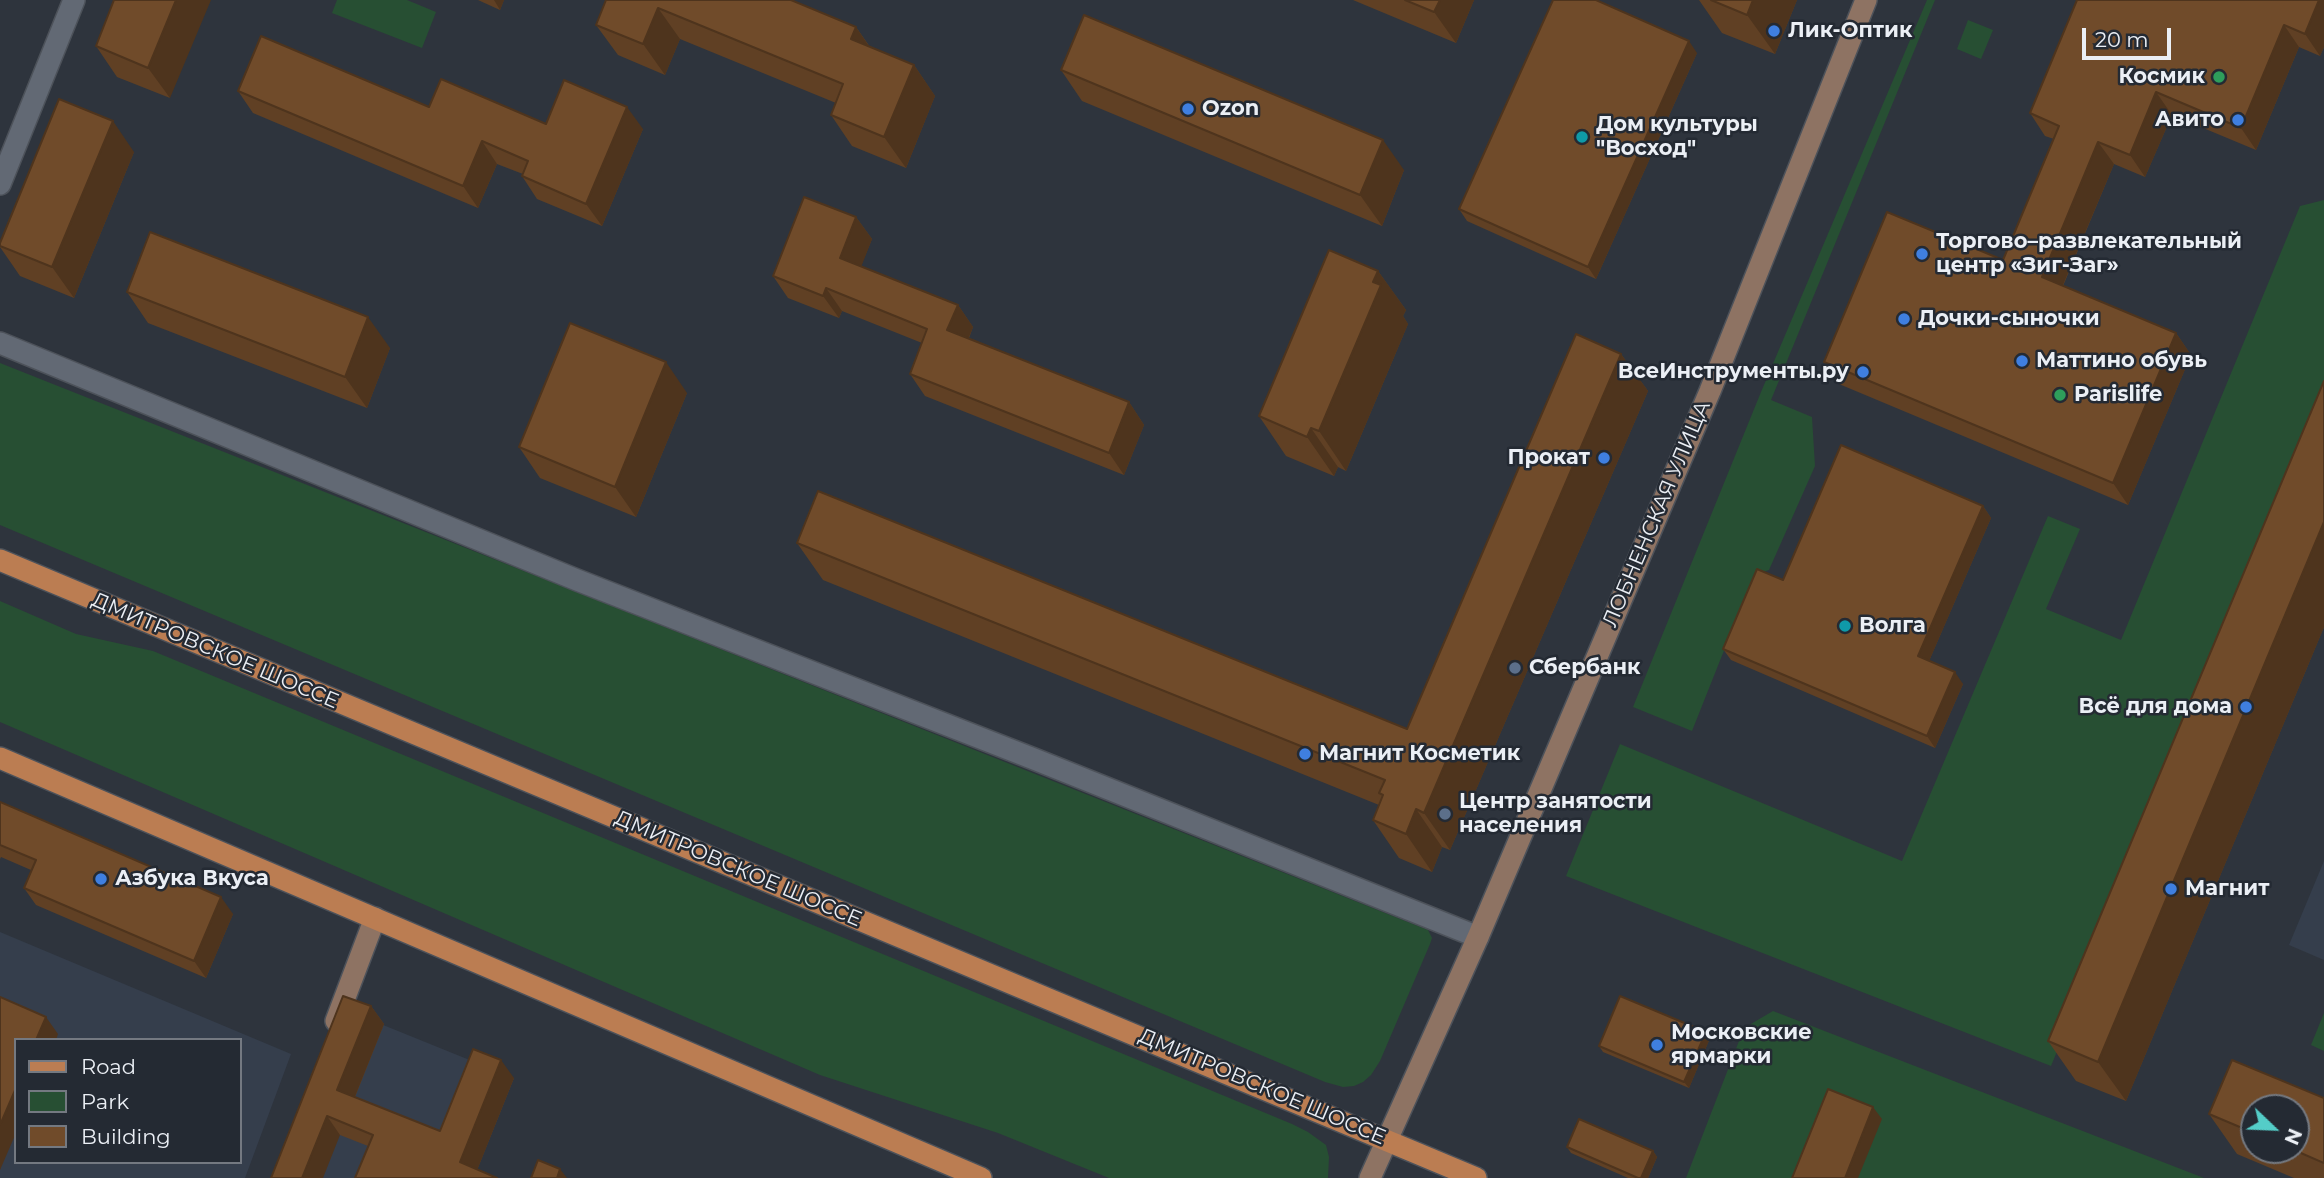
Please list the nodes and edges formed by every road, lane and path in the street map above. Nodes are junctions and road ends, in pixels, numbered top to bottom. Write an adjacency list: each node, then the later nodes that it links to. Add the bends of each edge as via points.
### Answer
1 (74, 0): 3 (street)
2 (1866, 0): 8 (street, ЛОБНЕНСКАЯ УЛИЦА, via 1710,391)
3 (0, 184)
4 (0, 343): 8 (street, via 528,561)
5 (0, 560): 10 (main road, ДМИТРОВСКОЕ ШОССЕ)
6 (0, 758): 7 (main road)
7 (375, 918): 9 (street); 11 (main road)
8 (1478, 937): 10 (street, ЛОБНЕНСКАЯ УЛИЦА)
9 (327, 1041)
10 (1387, 1139): 12 (street, ЛОБНЕНСКАЯ УЛИЦА); 13 (main road, ДМИТРОВСКОЕ ШОССЕ)
11 (981, 1178)
12 (1370, 1178)
13 (1476, 1178)

